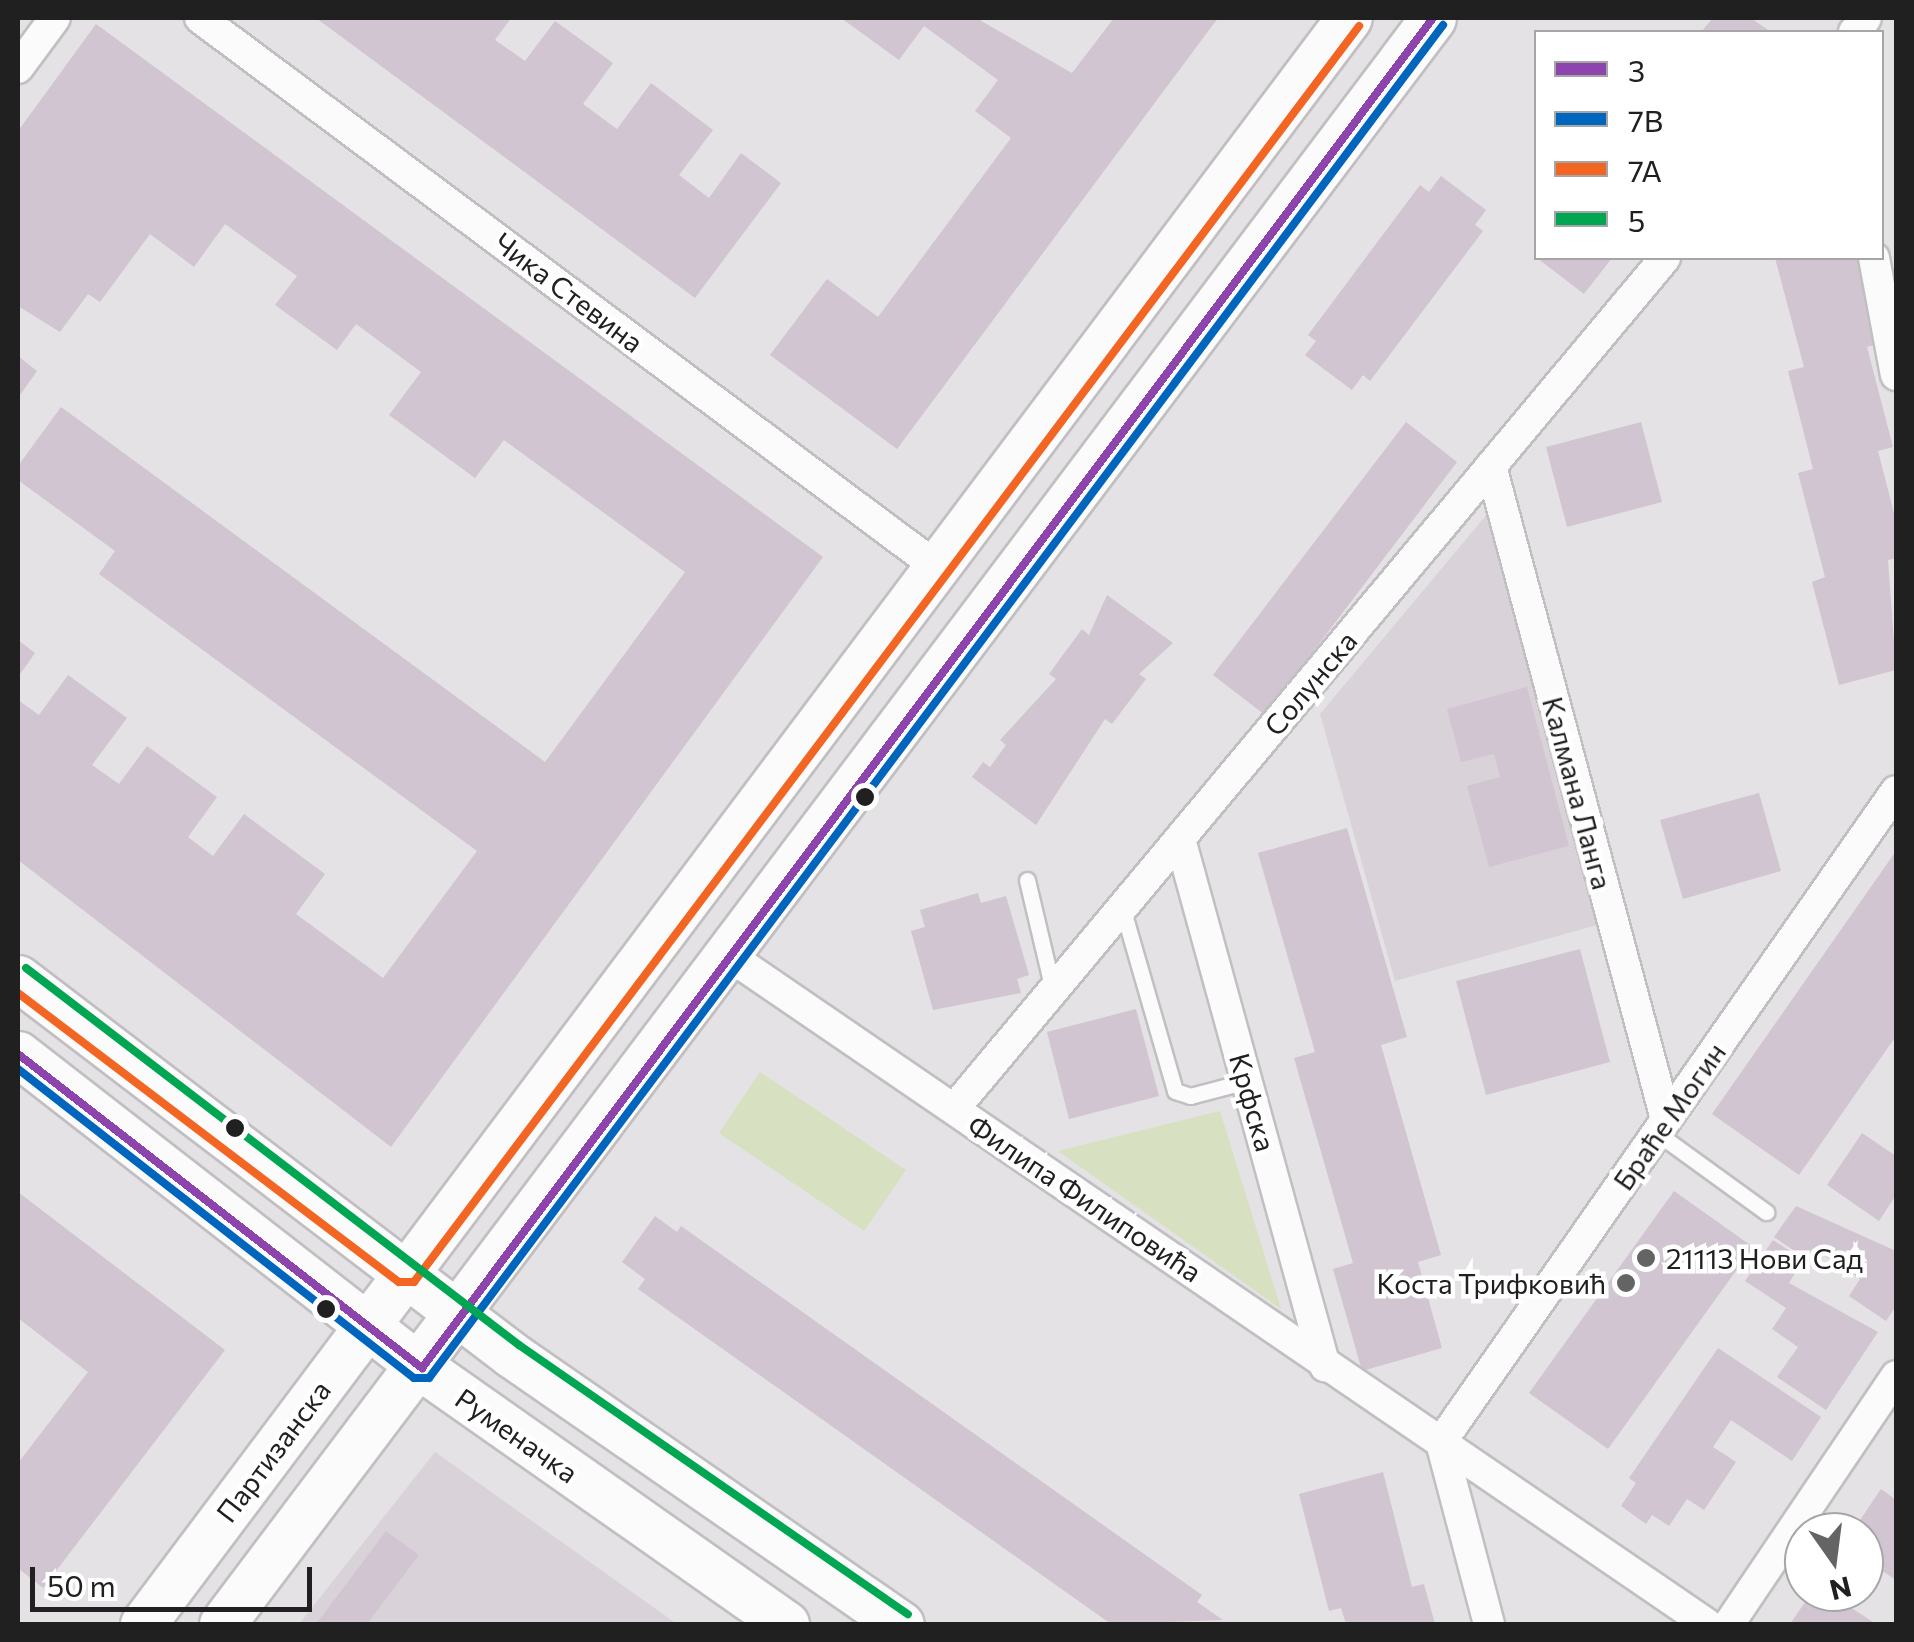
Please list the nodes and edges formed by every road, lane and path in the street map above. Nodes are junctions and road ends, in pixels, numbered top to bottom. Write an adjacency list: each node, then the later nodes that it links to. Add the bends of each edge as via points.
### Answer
1 (55, 18): 5 (street)
2 (200, 18): 10 (street, Чика Стевина)
3 (1349, 18): 10 (main road, Партизанска)
4 (1433, 18): 15 (main road)
5 (18, 68)
6 (1663, 260): 9 (street, Солунска)
7 (1874, 260): 8 (street)
8 (1896, 374)
9 (1491, 466): 12 (street, Солунска); 21 (street, Калмана Ланга)
10 (936, 567): 23 (main road, Партизанска)
11 (1896, 791): 21 (street, Браће Могин)
12 (1180, 839): 14 (street, Солунска); 19 (street, Крфска)
13 (1027, 880): 17 (lane)
14 (1122, 908): 17 (street, Солунска); 19 (lane, via 1175,1091 1190,1096)
15 (728, 955): 20 (street, Филипа Филиповића); 24 (main road)
16 (18, 978): 23 (main road)
17 (1053, 990): 20 (street, Солунска)
18 (18, 1054): 25 (main road, Руменачка)
19 (1247, 1081): 26 (street, Крфска)
20 (954, 1108): 26 (street, Филипа Филиповића)
21 (1662, 1126): 22 (lane); 29 (street, Браће Могин)
22 (1766, 1212)
23 (406, 1272): 24 (main road); 25 (main road, Партизанска)
24 (460, 1316): 27 (main road); 33 (main road)
25 (366, 1326): 27 (main road, Руменачка); 30 (main road, Партизанска)
26 (1325, 1366): 29 (street, Филипа Филиповића)
27 (422, 1368): 31 (main road); 32 (main road, Руменачка)
28 (1896, 1376): 36 (street)
29 (1441, 1442): 34 (street); 35 (street, Филипа Филиповића)
30 (144, 1624)
31 (222, 1624)
32 (786, 1624)
33 (901, 1624)
34 (1489, 1624)
35 (1707, 1624)
36 (1729, 1624)

